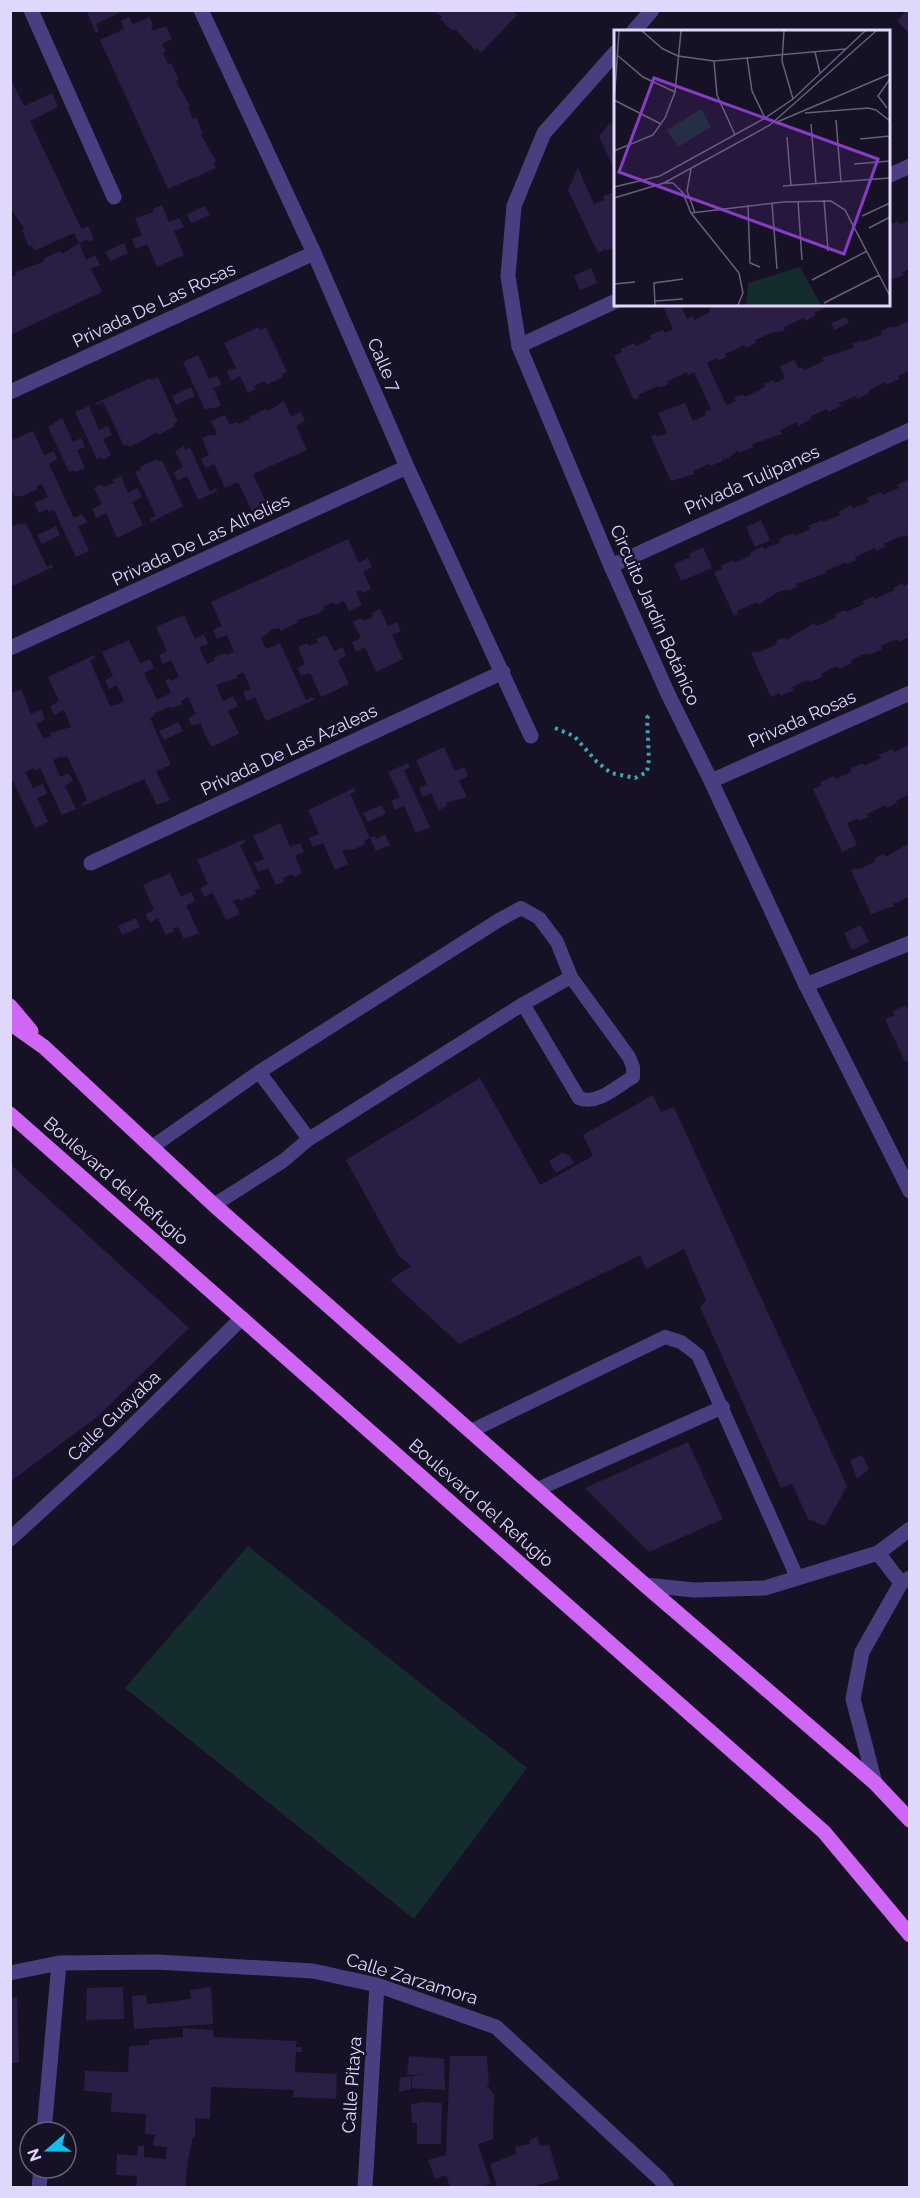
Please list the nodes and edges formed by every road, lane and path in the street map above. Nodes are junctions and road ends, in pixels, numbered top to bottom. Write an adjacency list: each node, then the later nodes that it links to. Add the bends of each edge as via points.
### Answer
1 (31, 10): 8 (street)
2 (201, 10): 9 (street, Calle 7)
3 (652, 10): 4 (street)
4 (635, 30)
5 (614, 53): 11 (street, Circuito Jardín Botánico, via 544,133 514,206 507,276)
6 (909, 166): 7 (street)
7 (890, 175)
8 (114, 197)
9 (314, 253): 12 (street, Privada De Las Rosas); 14 (street, Calle 7)
10 (614, 301): 11 (street)
11 (519, 346): 15 (street, Circuito Jardín Botánico)
12 (10, 392)
13 (909, 430): 15 (street, Privada Tulipanes)
14 (407, 467): 16 (street, Privada De Las Alhelíes); 17 (street, Calle 7)
15 (611, 566): 19 (street, Circuito Jardín Botánico)
16 (10, 648)
17 (503, 672): 20 (street, Calle 7); 23 (street, Privada De Las Azaleas)
18 (909, 693): 22 (street, Privada Rosas)
19 (668, 694): 20 (path, via 654,704 647,718 647,772 635,778 611,773 574,736); 22 (street, Circuito Jardín Botánico)
20 (522, 714): 21 (street, Calle 7)
21 (531, 735)
22 (711, 781): 26 (street, Circuito Jardín Botánico)
23 (91, 863)
24 (909, 943): 26 (street)
25 (571, 977): 27 (lane); 27 (lane, via 633,1066 633,1077 596,1100 579,1098); 31 (lane, via 557,942 539,918 521,908)
26 (806, 985): 35 (street, Circuito Jardín Botánico)
27 (524, 1004): 33 (lane)
28 (10, 1006): 30 (main road)
29 (10, 1023): 30 (main road)
30 (44, 1047): 34 (main road)
31 (259, 1072): 33 (lane); 34 (lane)
32 (10, 1114): 37 (main road, Boulevard del Refugio)
33 (309, 1139): 36 (lane)
34 (152, 1147): 36 (main road)
35 (909, 1191)
36 (214, 1206): 39 (main road)
37 (242, 1318): 42 (street, Calle Guayaba); 49 (main road, Boulevard del Refugio, via 824,1832)
38 (723, 1407): 39 (lane, via 698,1355 681,1342 665,1337); 40 (lane); 44 (lane)
39 (471, 1431): 40 (main road)
40 (538, 1489): 46 (main road)
41 (909, 1529): 43 (street)
42 (10, 1539)
43 (878, 1552): 44 (street); 45 (street)
44 (798, 1577): 46 (street, via 765,1588 694,1590)
45 (905, 1580): 47 (street, via 862,1652 852,1699)
46 (645, 1585): 47 (main road)
47 (875, 1783): 48 (main road)
48 (909, 1820)
49 (909, 1935)
50 (59, 1964): 51 (street, Calle Zarzamora); 52 (street, Calle Zarzamora, via 157,1962 313,1971); 53 (street)
51 (10, 1973)
52 (377, 1985): 54 (street, Calle Pitaya); 55 (street, Calle Zarzamora, via 496,2027)
53 (45, 2120)
54 (365, 2187)
55 (667, 2187)

